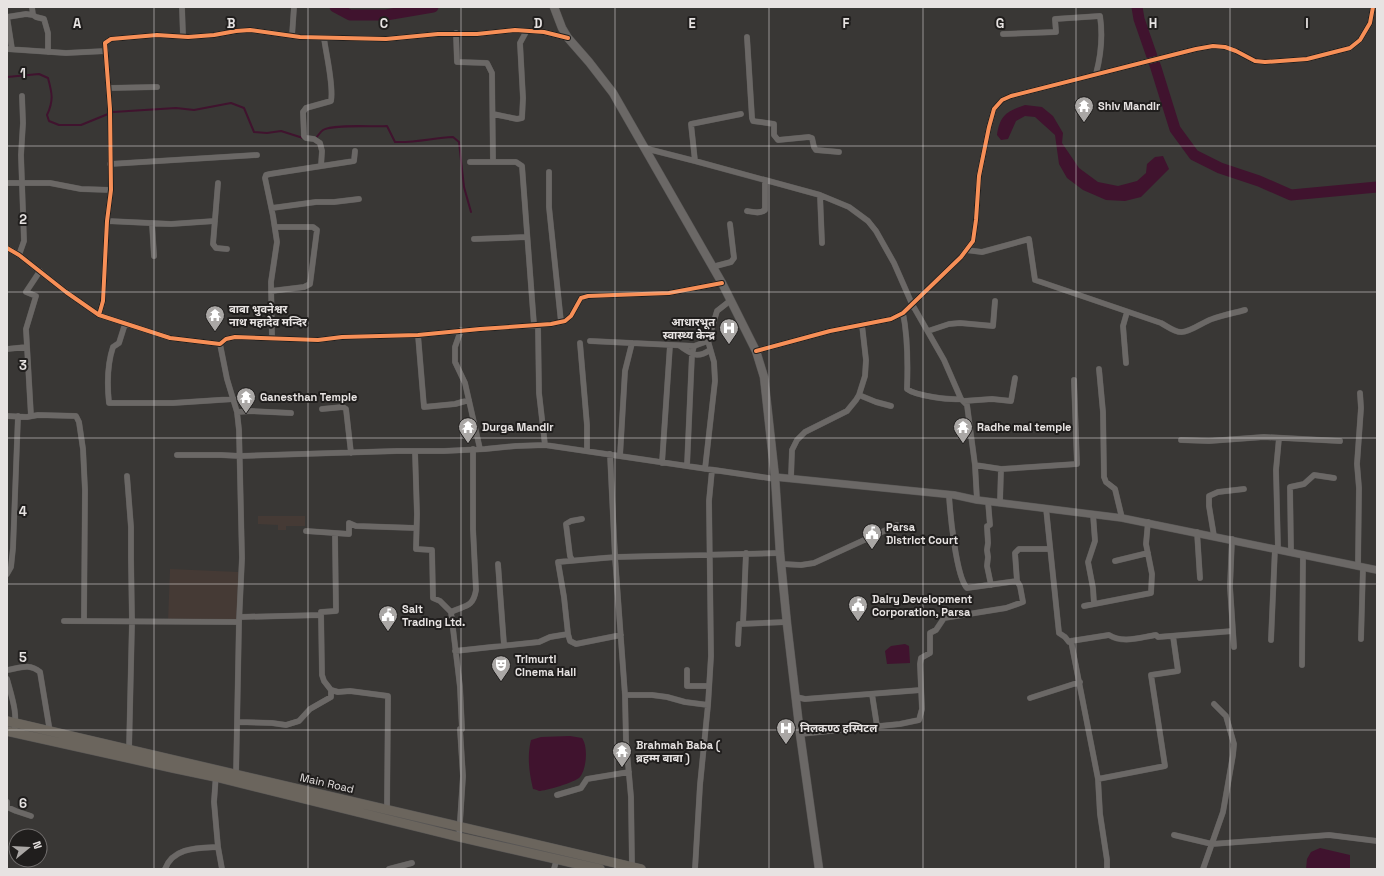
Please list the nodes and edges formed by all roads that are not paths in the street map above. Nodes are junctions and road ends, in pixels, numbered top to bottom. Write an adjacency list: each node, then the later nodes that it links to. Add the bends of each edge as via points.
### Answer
1 (32, 7): 6 (street)
2 (182, 7): 11 (street)
3 (294, 7): 12 (street)
4 (554, 7): 15 (main road)
5 (1373, 7): 19 (street, via 1370,23 1360,40 1350,48 1307,59 1255,61 1225,47 1212,46)
6 (33, 15): 7 (street); 18 (street, via 44,19 48,33)
7 (7, 17): 16 (street)
8 (526, 32): 9 (street, via 515,30); 15 (street, via 544,32); 23 (street, via 520,43 522,118)
9 (456, 34): 14 (street, via 386,39); 23 (street, via 457,62 487,63 492,73)
10 (1003, 34): 19 (street, via 1056,32 1055,19 1100,16 1101,54)
11 (183, 36): 12 (street, via 250,30); 17 (street, via 157,35 111,39 104,43)
12 (292, 36): 14 (street)
13 (747, 37): 27 (street, via 753,121 774,124 774,135 778,140 809,137 812,138 816,150)
14 (324, 38): 33 (street, via 331,101 306,108 303,112 304,136 320,143)
15 (568, 38): 25 (main road, via 613,93)
16 (10, 49): 18 (street)
17 (106, 51): 18 (street); 21 (street)
18 (48, 52)
19 (1096, 74): 54 (street, via 1011,96 1002,100 994,109 979,176 973,241)
20 (157, 87): 21 (street)
21 (109, 88): 32 (street)
22 (22, 96): 36 (street)
23 (493, 114): 31 (street)
24 (741, 114): 29 (street, via 691,124)
25 (644, 148): 29 (street); 57 (main road)
26 (355, 151): 33 (street, via 354,161)
27 (839, 152)
28 (257, 155): 32 (street)
29 (695, 161): 35 (street)
30 (470, 162): 31 (street)
31 (493, 162): 49 (street, via 516,162 522,166)
32 (110, 164): 39 (street)
33 (321, 166): 42 (street, via 266,176)
34 (549, 172): 68 (street, via 549,207)
35 (765, 181): 40 (street); 43 (street, via 765,210 757,213)
36 (22, 182): 37 (street); 39 (street); 55 (street, via 24,241)
37 (7, 183)
38 (218, 183): 45 (street)
39 (111, 190): 44 (street)
40 (820, 195): 51 (street); 63 (street, via 849,207 868,221 894,263)
41 (359, 199): 42 (street)
42 (272, 208): 48 (street)
43 (747, 211)
44 (106, 221): 46 (street); 67 (street, via 103,301)
45 (215, 221): 46 (street); 53 (street, via 214,246)
46 (152, 223): 56 (street)
47 (730, 224): 57 (street, via 734,258 731,262)
48 (275, 227): 60 (street, via 277,242); 60 (street, via 313,227 317,230 310,284)
49 (527, 237): 50 (street); 70 (street)
50 (474, 239)
51 (822, 243)
52 (7, 248): 55 (street)
53 (227, 249)
54 (966, 250): 63 (street); 65 (street, via 982,252 1029,238 1035,280)
55 (19, 255): 58 (street)
56 (154, 256)
57 (712, 267): 59 (main road)
58 (40, 271): 67 (street); 84 (street, via 26,292 36,296 26,328)
59 (722, 283): 61 (main road); 68 (street, via 669,293 588,296 581,298 571,316)
60 (271, 291): 75 (street)
61 (731, 300): 77 (street, via 718,311); 87 (main road)
62 (994, 301): 73 (street, via 993,326 960,323)
63 (912, 304): 66 (street); 73 (street)
64 (1245, 310): 65 (street, via 1225,314 1195,326 1188,332 1179,332)
65 (1127, 312): 89 (street, via 1122,326)
66 (903, 313): 71 (street, via 891,319); 97 (street, via 908,356 907,389 913,393 937,398)
67 (99, 315): 69 (street)
68 (561, 322): 70 (street)
69 (125, 324): 80 (street, via 170,338); 95 (street, via 120,343 113,347 110,354 108,403 173,403)
70 (536, 325): 72 (street); 108 (street, via 539,393)
71 (862, 325): 87 (street); 94 (street, via 866,360 865,376)
72 (461, 330): 74 (street); 96 (street, via 455,347 455,362)
73 (928, 331): 97 (street)
74 (418, 335): 75 (street, via 318,340); 96 (street, via 424,407)
75 (272, 338): 80 (street, via 235,337)
76 (590, 341): 79 (street)
77 (708, 341): 83 (street); 86 (street)
78 (580, 343): 112 (street)
79 (632, 343): 81 (street); 117 (street, via 625,372)
80 (220, 344): 95 (street)
81 (670, 345): 82 (street); 118 (street)
82 (680, 346): 83 (street); 88 (street)
83 (694, 346): 88 (street)
84 (27, 347): 85 (street); 104 (street)
85 (7, 349)
86 (710, 350): 88 (street, via 704,354); 121 (street, via 714,362 715,381)
87 (756, 351): 125 (main road, via 764,378)
88 (692, 354): 119 (street)
89 (1126, 362)
90 (1100, 369): 135 (street, via 1104,477 1115,489)
91 (1015, 378): 97 (street, via 1011,401)
92 (1074, 380): 122 (street, via 1078,464)
93 (1360, 393): 158 (street, via 1356,464)
94 (859, 395): 98 (street); 126 (street, via 847,411 805,432 797,440 792,450)
95 (234, 399): 100 (street)
96 (470, 400): 110 (street)
97 (962, 400): 120 (street, via 968,405)
98 (891, 406)
99 (322, 409): 113 (street, via 346,409)
100 (237, 412): 101 (street); 116 (street)
101 (291, 413)
102 (7, 416): 103 (street)
103 (18, 416): 104 (street); 160 (street, via 13,544)
104 (31, 416): 170 (street, via 76,416 79,422 85,490)
105 (1280, 438): 106 (street, via 1209,442); 107 (street); 145 (street, via 1276,470)
106 (1181, 440)
107 (1340, 441)
108 (545, 445): 110 (street); 112 (street)
109 (473, 449): 110 (street); 111 (street); 166 (street, via 476,590 471,604)
110 (480, 449)
111 (415, 451): 113 (street); 139 (street)
112 (587, 452): 114 (street)
113 (351, 453): 116 (street)
114 (610, 454): 117 (street); 153 (street)
115 (177, 455): 116 (street)
116 (240, 456): 168 (street)
117 (620, 456): 118 (street)
118 (662, 463): 119 (street)
119 (687, 466): 121 (street)
120 (974, 466): 122 (street); 130 (street)
121 (705, 469): 123 (street)
122 (1001, 469): 132 (street)
123 (712, 470): 125 (street); 151 (street)
124 (127, 476): 171 (street, via 131,527)
125 (775, 478): 126 (street); 149 (main road)
126 (791, 478): 129 (street)
127 (1334, 478): 147 (street, via 1314,475 1304,484 1290,487)
128 (1244, 489): 143 (street, via 1218,492 1209,496 1208,506)
129 (949, 495): 130 (street); 163 (street, via 956,552 965,587)
130 (977, 500): 131 (street)
131 (988, 501): 132 (street); 163 (street, via 990,526 987,526 987,566)
132 (1000, 502): 133 (street)
133 (1046, 508): 134 (street); 146 (street)
134 (1093, 514): 135 (street); 164 (street, via 1095,541 1088,562)
135 (1122, 518): 137 (street)
136 (582, 519): 154 (street, via 566,524)
137 (1148, 522): 141 (street); 150 (street)
138 (897, 525): 157 (street, via 814,563)
139 (416, 528): 142 (street, via 356,526 349,523 349,534); 166 (street, via 416,550 432,550 433,598)
140 (306, 531): 142 (street)
141 (1197, 532): 143 (street); 161 (street)
142 (335, 534): 167 (street, via 336,611 321,612)
143 (1214, 536): 144 (street)
144 (1232, 539): 145 (street); 174 (street, via 1230,587)
145 (1276, 548): 147 (street); 179 (street)
146 (1050, 549): 162 (street, via 1019,549 1014,553); 180 (street, via 1060,633)
147 (1291, 552): 152 (street)
148 (746, 553): 149 (street); 151 (street); 173 (street)
149 (780, 553): 157 (main road)
150 (1148, 553): 155 (street); 164 (street, via 1152,574 1151,593)
151 (708, 554): 153 (street); 190 (street, via 711,656)
152 (1303, 554): 158 (street); 185 (street)
153 (615, 557): 154 (street); 176 (street)
154 (572, 560): 175 (street, via 558,562)
155 (1115, 561)
156 (498, 564): 182 (street)
157 (782, 564): 172 (main road)
158 (1361, 567): 159 (street); 178 (street)
159 (1377, 570)
160 (7, 574)
161 (1200, 578)
162 (1017, 581): 163 (street); 192 (street, via 1023,602 1006,608 944,618 930,634 930,653 921,658)
163 (991, 585)
164 (1094, 604): 165 (street)
165 (1084, 606)
166 (451, 612): 184 (street)
167 (321, 615): 168 (street); 191 (street, via 322,674)
168 (240, 619): 171 (street); 200 (street)
169 (64, 621): 170 (street)
170 (84, 621): 171 (street)
171 (132, 622): 206 (street)
172 (788, 622): 173 (street); 195 (main road)
173 (743, 624): 181 (street, via 739,624)
174 (1233, 631): 177 (street); 183 (street)
175 (568, 634): 176 (street, via 570,642 576,644); 182 (street, via 539,642)
176 (621, 635): 194 (street)
177 (1173, 636): 180 (street, via 1158,637 1156,634 1122,640 1109,635); 210 (street, via 1178,671 1151,675 1165,766)
178 (1361, 638)
179 (1271, 640)
180 (1071, 641): 189 (street)
181 (738, 644)
182 (504, 646): 184 (street)
183 (1234, 647)
184 (455, 652): 216 (street, via 462,729)
185 (1302, 664)
186 (7, 670): 202 (street, via 29,667 40,672)
187 (687, 670): 190 (street, via 687,686)
188 (7, 679): 199 (street, via 15,707)
189 (1080, 682): 196 (street); 210 (street)
190 (709, 686): 198 (street)
191 (331, 690): 200 (street, via 331,697 310,709 299,721 286,725); 213 (street, via 388,696)
192 (921, 690): 193 (street); 201 (street, via 920,720)
193 (872, 694): 195 (street, via 805,699); 201 (street)
194 (625, 695): 198 (street, via 652,695); 207 (street)
195 (796, 697): 204 (main road)
196 (1030, 698)
197 (1214, 704): 220 (street, via 1226,716 1234,744 1223,812)
198 (708, 705): 230 (street)
199 (12, 722): 202 (main road, Main Road); 203 (street)
200 (238, 722): 209 (street)
201 (877, 726): 204 (street)
202 (51, 731): 205 (street); 206 (main road, Main Road)
203 (10, 732): 205 (main road, Main Road)
204 (800, 734): 231 (main road)
205 (49, 741): 206 (main road, Main Road)
206 (128, 753): 208 (main road, Main Road)
207 (629, 772): 211 (street, via 587,778 581,788); 225 (street)
208 (216, 773): 209 (main road, Main Road); 221 (street, via 214,802)
209 (236, 778): 213 (main road, Main Road); 215 (main road, Main Road)
210 (1098, 779): 232 (street)
211 (557, 795)
212 (7, 802): 214 (street, via 7,807)
213 (387, 810): 215 (street); 216 (main road, Main Road)
214 (31, 816)
215 (387, 819): 218 (main road, Main Road)
216 (460, 826): 218 (street); 222 (main road, Main Road)
217 (1174, 835): 220 (street)
218 (459, 837): 224 (main road, Main Road)
219 (1377, 841): 220 (street, via 1329,835)
220 (1212, 844): 233 (street)
221 (218, 847): 226 (street, via 190,849 176,854); 227 (street)
222 (558, 850): 224 (street); 225 (main road, Main Road)
223 (412, 863): 228 (street)
224 (555, 864): 229 (main road, Main Road)
225 (636, 868)
226 (165, 869)
227 (222, 869)
228 (389, 869)
229 (600, 869)
230 (695, 869)
231 (819, 869)
232 (1107, 869)
233 (1204, 869)

